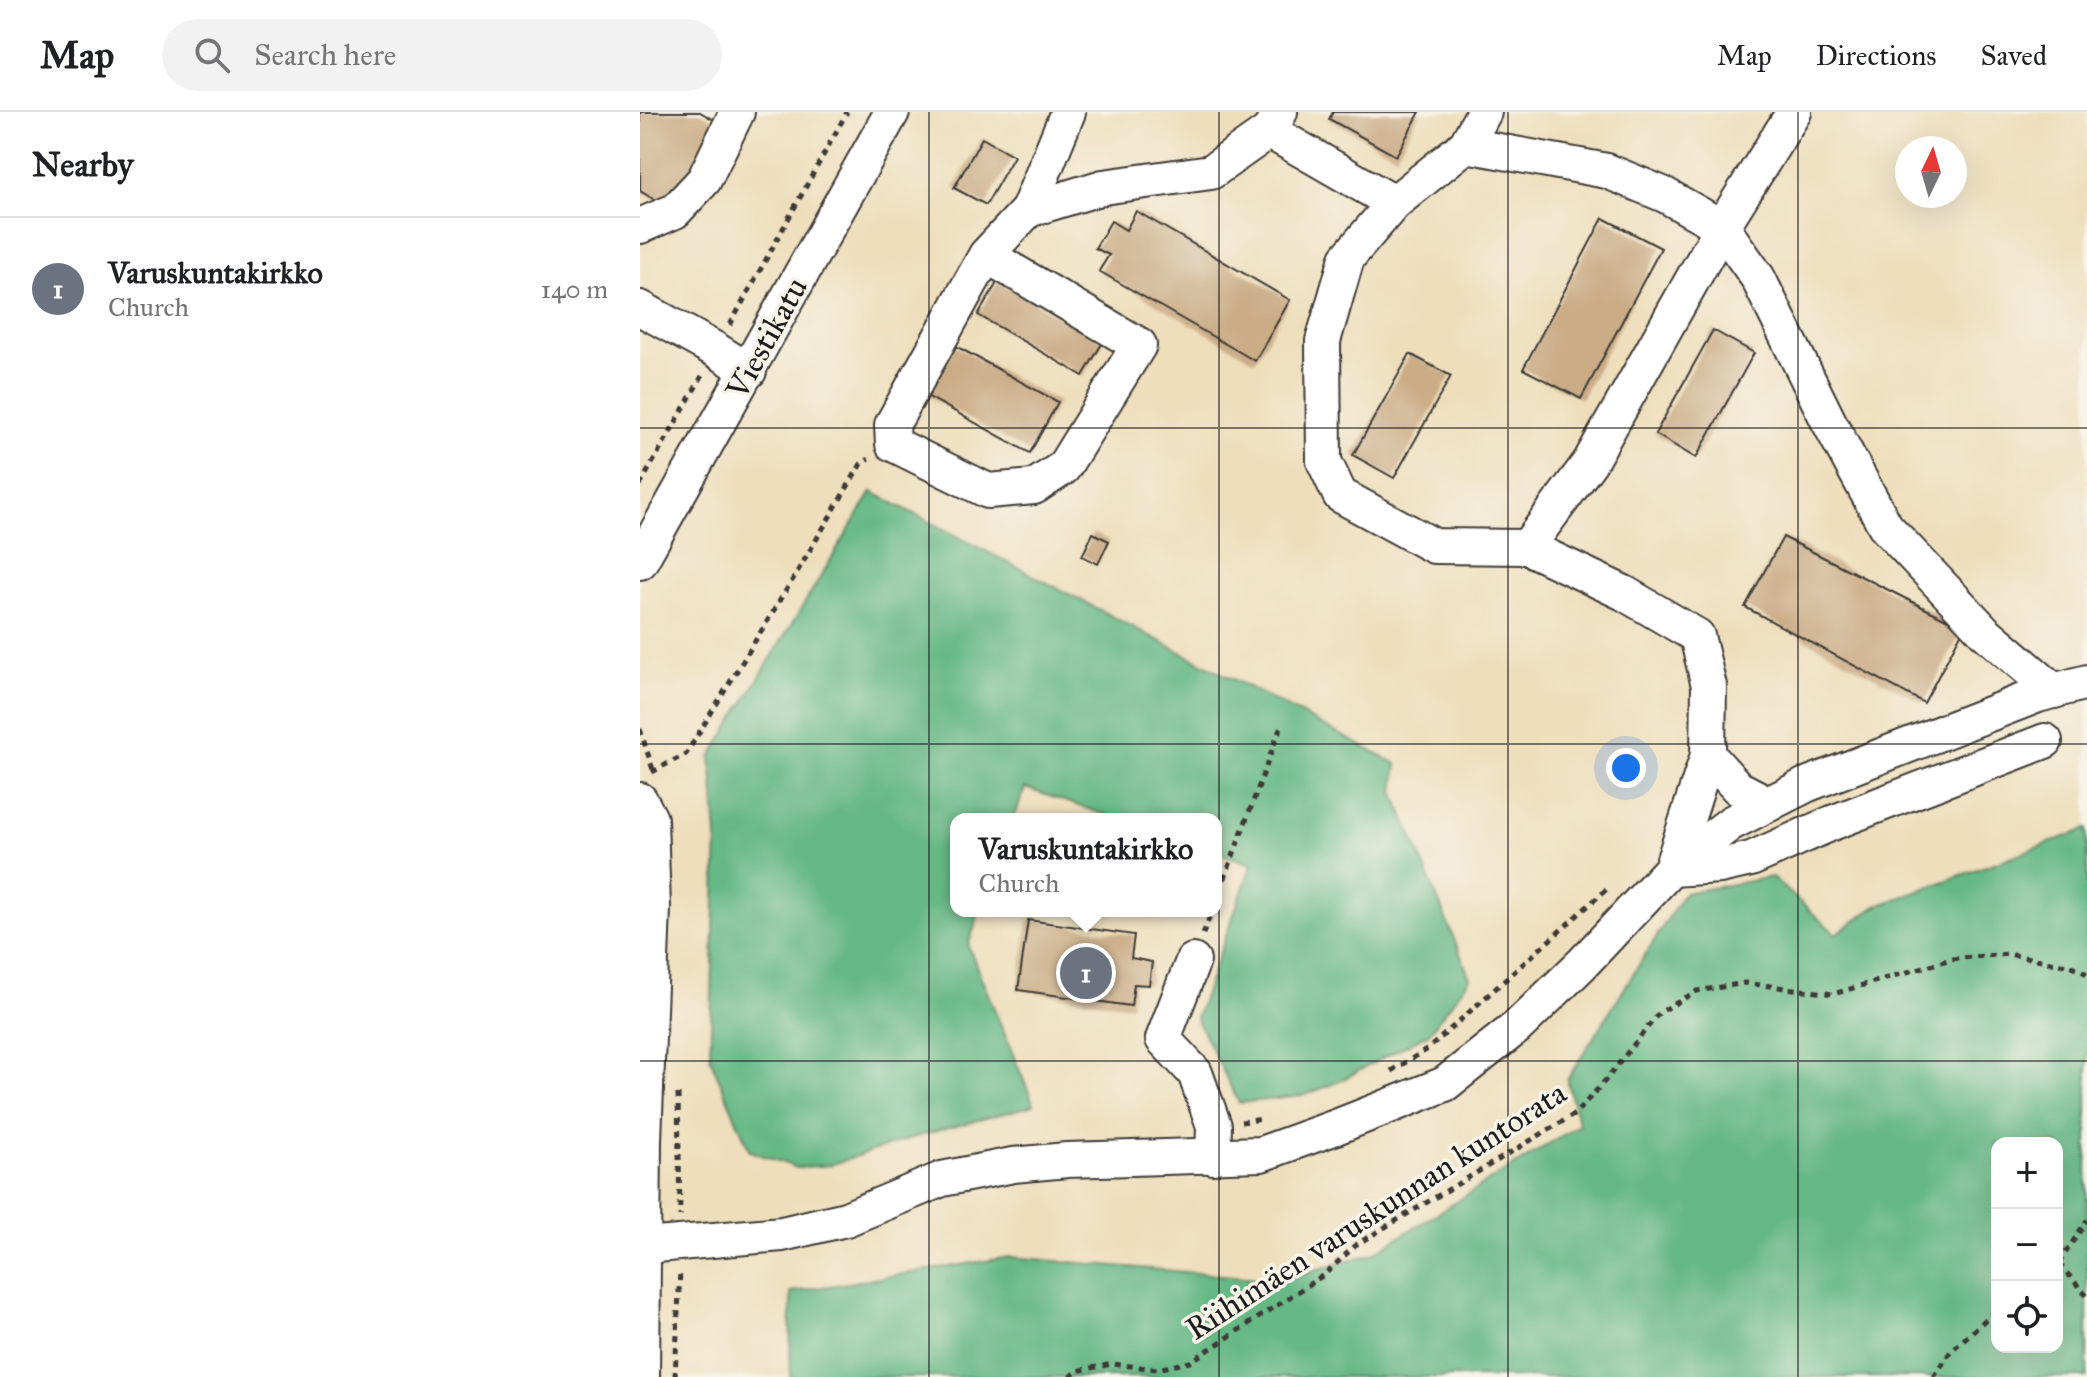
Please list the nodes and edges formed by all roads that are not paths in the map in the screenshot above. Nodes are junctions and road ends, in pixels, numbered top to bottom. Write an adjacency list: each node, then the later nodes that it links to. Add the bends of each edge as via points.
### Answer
1 (737, 112): 10 (street, via 704,180 675,211)
2 (892, 112): 14 (street, Viestikatu)
3 (1068, 112): 9 (street)
4 (1484, 112): 7 (street)
5 (1794, 112): 11 (street)
6 (1274, 122): 8 (street); 9 (street, via 1211,172 1103,187)
7 (1466, 145): 8 (street); 11 (street, via 1607,171)
8 (1394, 203): 15 (street, via 1347,258 1323,341 1324,461 1340,495 1434,546)
9 (1028, 210): 12 (street)
10 (640, 226)
11 (1722, 227): 15 (street, via 1590,462); 17 (street, via 1758,278 1886,527 1985,632)
12 (986, 255): 12 (street, via 892,425 893,444 988,491 1034,487 1063,468 1139,345)
13 (640, 308): 14 (street)
14 (749, 371): 16 (street, Viestikatu)
15 (1527, 547): 19 (street, via 1624,593 1697,636 1709,686)
16 (640, 562)
17 (2072, 686): 21 (street, via 1806,785)
18 (2045, 741): 22 (street, via 1751,859)
19 (1708, 755): 21 (street, via 1738,788); 22 (street)
20 (640, 800): 25 (street, via 650,819 653,908)
21 (1769, 804): 22 (street, via 1731,823)
22 (1671, 869): 24 (street, via 1517,1027 1445,1084 1261,1154)
23 (1193, 961): 24 (street, via 1163,1039 1195,1073)
24 (1213, 1142): 25 (street, via 1013,1165 942,1179 846,1219 782,1234)
25 (645, 1246): 26 (street)
26 (642, 1377)

